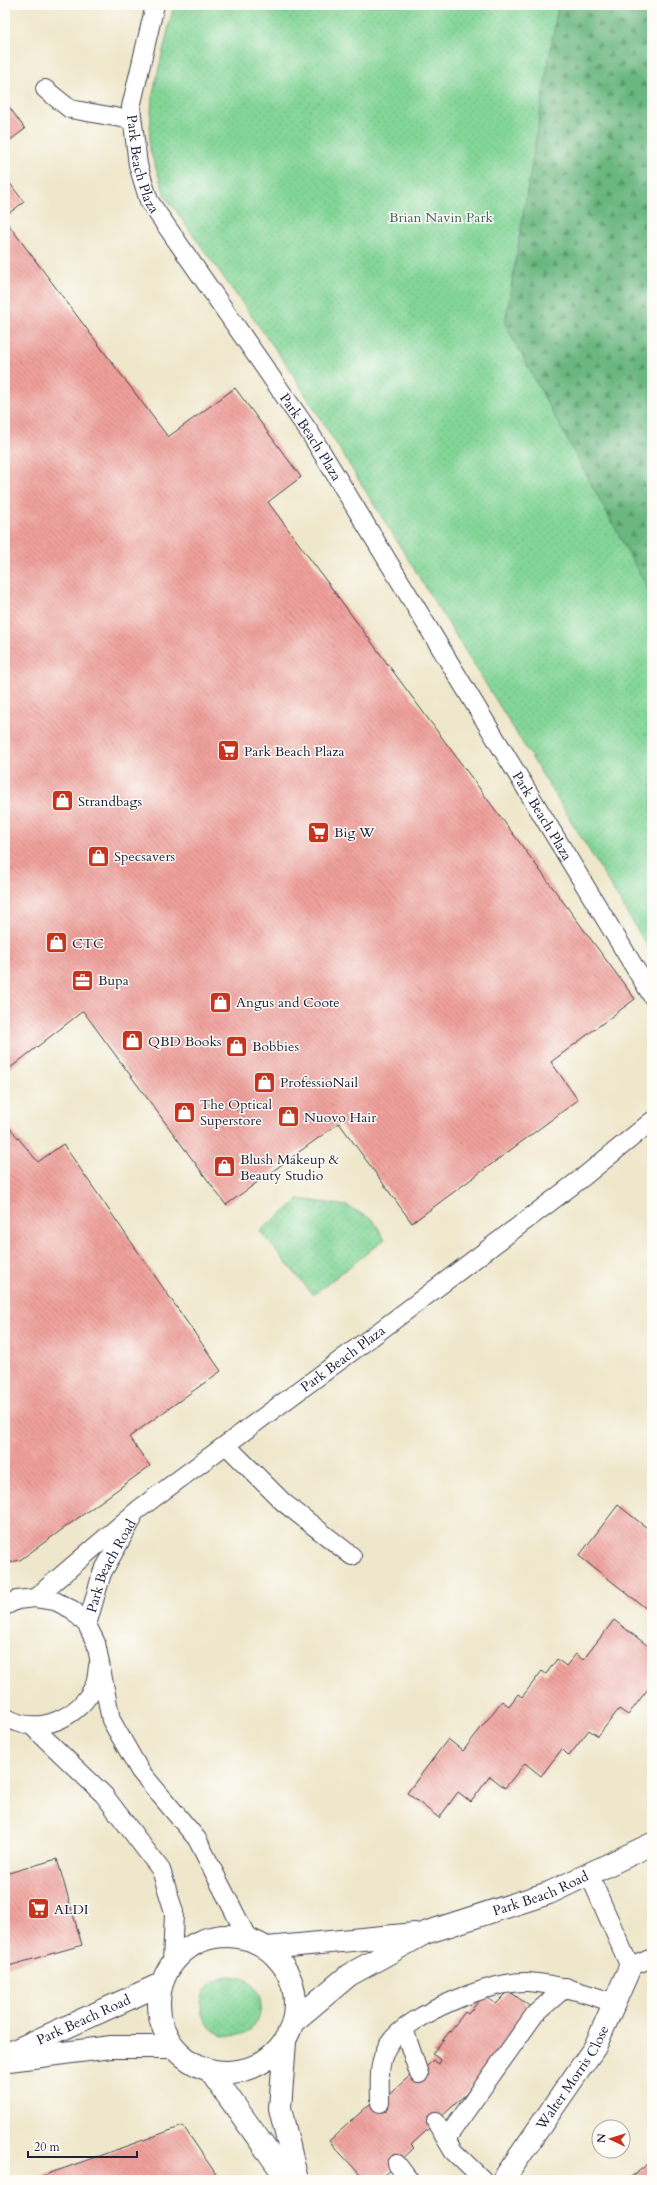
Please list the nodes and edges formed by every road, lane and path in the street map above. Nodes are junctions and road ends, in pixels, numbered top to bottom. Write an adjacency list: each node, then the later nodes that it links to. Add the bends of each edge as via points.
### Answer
1 (155, 5): 3 (lane, Park Beach Plaza, via 131,107)
2 (45, 89): 3 (lane, via 70,109)
3 (132, 120): 4 (lane, Park Beach Plaza, via 138,165 149,201 310,433)
4 (652, 996)
5 (652, 1121): 6 (lane, Park Beach Plaza, via 570,1187)
6 (226, 1445): 7 (lane, Park Beach Plaza); 8 (lane, via 283,1502)
7 (139, 1509): 9 (lane, Park Beach Plaza); 11 (lane, Park Beach Road, via 102,1573)
8 (352, 1556)
9 (35, 1598): 10 (lane, via 17,1600); 11 (lane, via 55,1601 73,1610)
10 (5, 1606)
11 (87, 1625): 12 (lane, via 96,1643)
12 (99, 1663): 14 (lane, via 95,1684 85,1701 70,1715 52,1724); 18 (lane, via 111,1720 140,1771 197,1839)
13 (5, 1717): 14 (lane)
14 (32, 1726): 20 (lane, via 104,1796 161,1870 174,1912)
15 (652, 1844): 16 (street, Park Beach Road)
16 (589, 1874): 17 (street, Park Beach Road, via 549,1893); 21 (lane)
17 (426, 1933): 18 (street, Park Beach Road); 26 (street, Park Beach Road, via 349,1975)
18 (258, 1944): 20 (street, via 228,1935 206,1939 187,1948); 26 (street, via 282,1963 292,1981 296,2002)
19 (652, 1958): 21 (lane)
20 (172, 1963): 22 (street)
21 (630, 1967): 24 (street, Walter Morris Close)
22 (161, 1984): 27 (street, via 158,2006 162,2028); 28 (street, Park Beach Road)
23 (566, 1987): 24 (lane); 25 (lane, via 527,1982 493,1986 452,2000); 34 (lane, via 535,2014)
24 (614, 2003): 40 (street, Walter Morris Close, via 595,2047)
25 (404, 2028): 31 (lane); 32 (lane, via 389,2044 379,2067)
26 (289, 2032): 30 (street, via 270,2058 252,2068 231,2073); 37 (street, via 280,2108)
27 (173, 2047): 29 (street, Park Beach Road, via 111,2048); 30 (street, via 190,2062)
28 (5, 2055)
29 (5, 2060)
30 (210, 2071): 36 (street)
31 (419, 2074)
32 (380, 2103)
33 (436, 2122): 34 (lane)
34 (446, 2139): 39 (lane, via 453,2151)
35 (397, 2164): 38 (lane)
36 (288, 2180)
37 (297, 2180)
38 (409, 2180)
39 (483, 2180)
40 (503, 2180)

